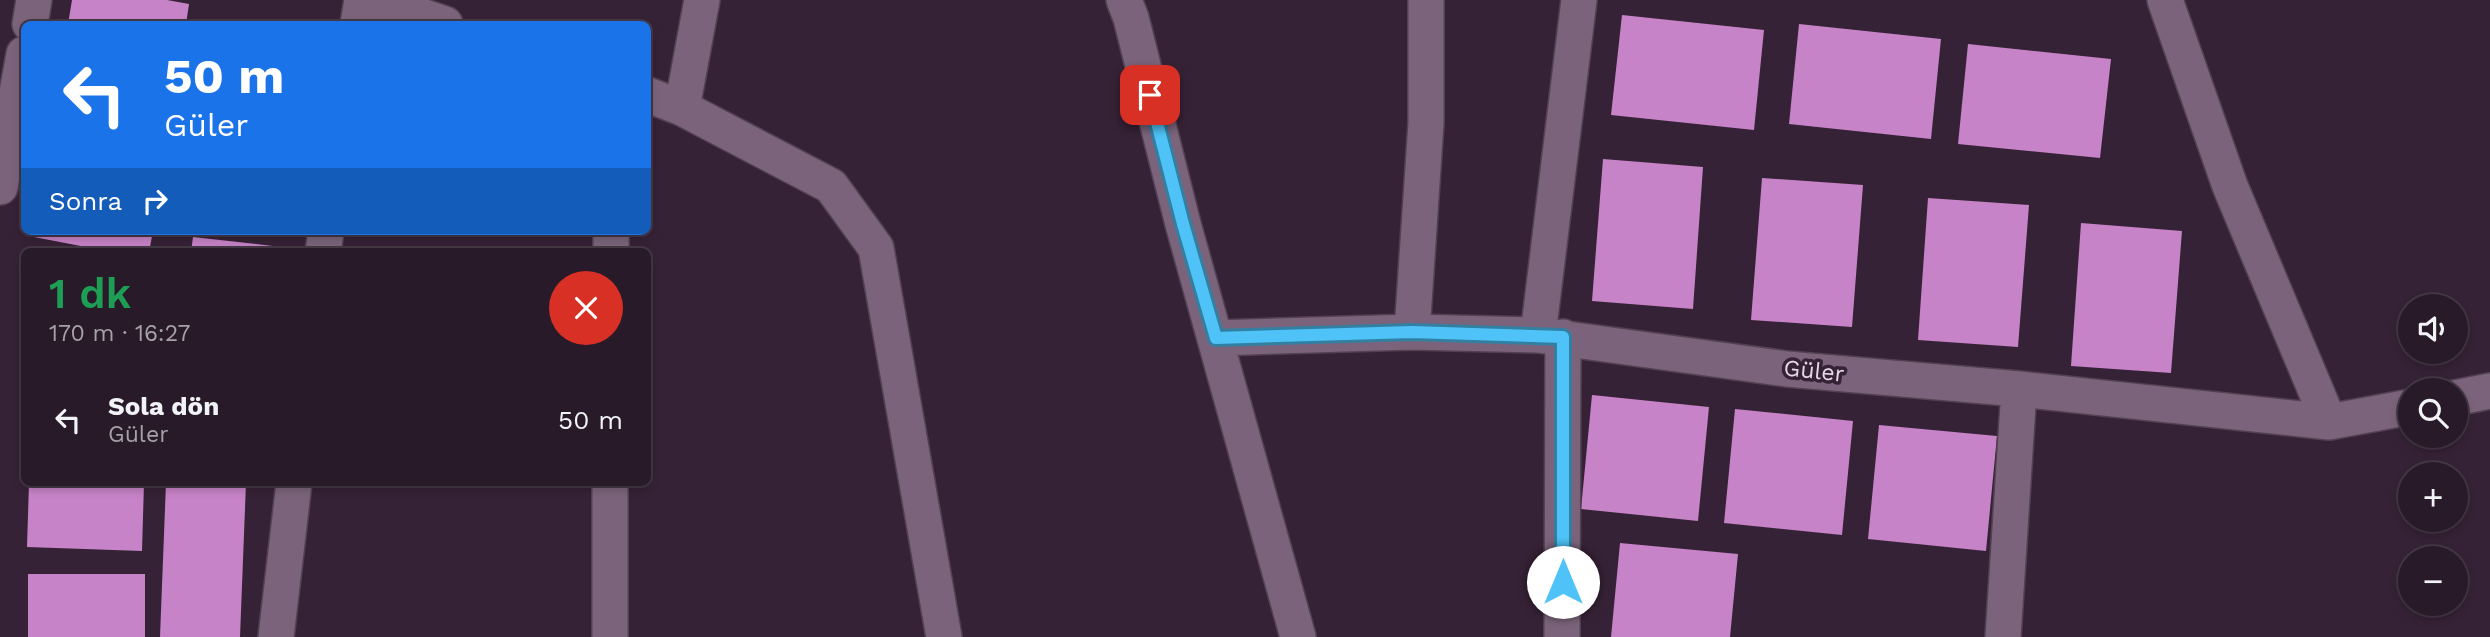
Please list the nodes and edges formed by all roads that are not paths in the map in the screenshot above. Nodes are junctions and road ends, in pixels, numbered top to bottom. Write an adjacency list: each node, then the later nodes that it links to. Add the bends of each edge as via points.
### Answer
1 (34, 0): 9 (street)
2 (362, 0): 10 (street)
3 (374, 0): 11 (street)
4 (702, 0): 14 (street)
5 (1124, 0): 18 (street)
6 (1426, 0): 16 (street, via 1426,123)
7 (1579, 0): 17 (street)
8 (2165, 0): 23 (street, via 2230,186)
9 (30, 21)
10 (358, 21)
11 (436, 21)
12 (21, 71): 15 (street)
13 (651, 96): 14 (street)
14 (682, 108): 28 (street, via 831,186 876,248)
15 (0, 187)
16 (1412, 332): 17 (street, Güler); 18 (street, Güler)
17 (1551, 336): 19 (street, Güler, via 1787,369); 30 (street)
18 (1216, 338): 29 (street)
19 (2019, 389): 23 (street, Güler); 31 (street)
20 (2490, 391): 21 (street)
21 (2468, 395)
22 (2398, 409): 23 (street, Güler)
23 (2329, 422)
24 (294, 486): 26 (street)
25 (610, 486): 27 (street)
26 (276, 637)
27 (610, 637)
28 (944, 637)
29 (1298, 637)
30 (1562, 637)
31 (2003, 637)

